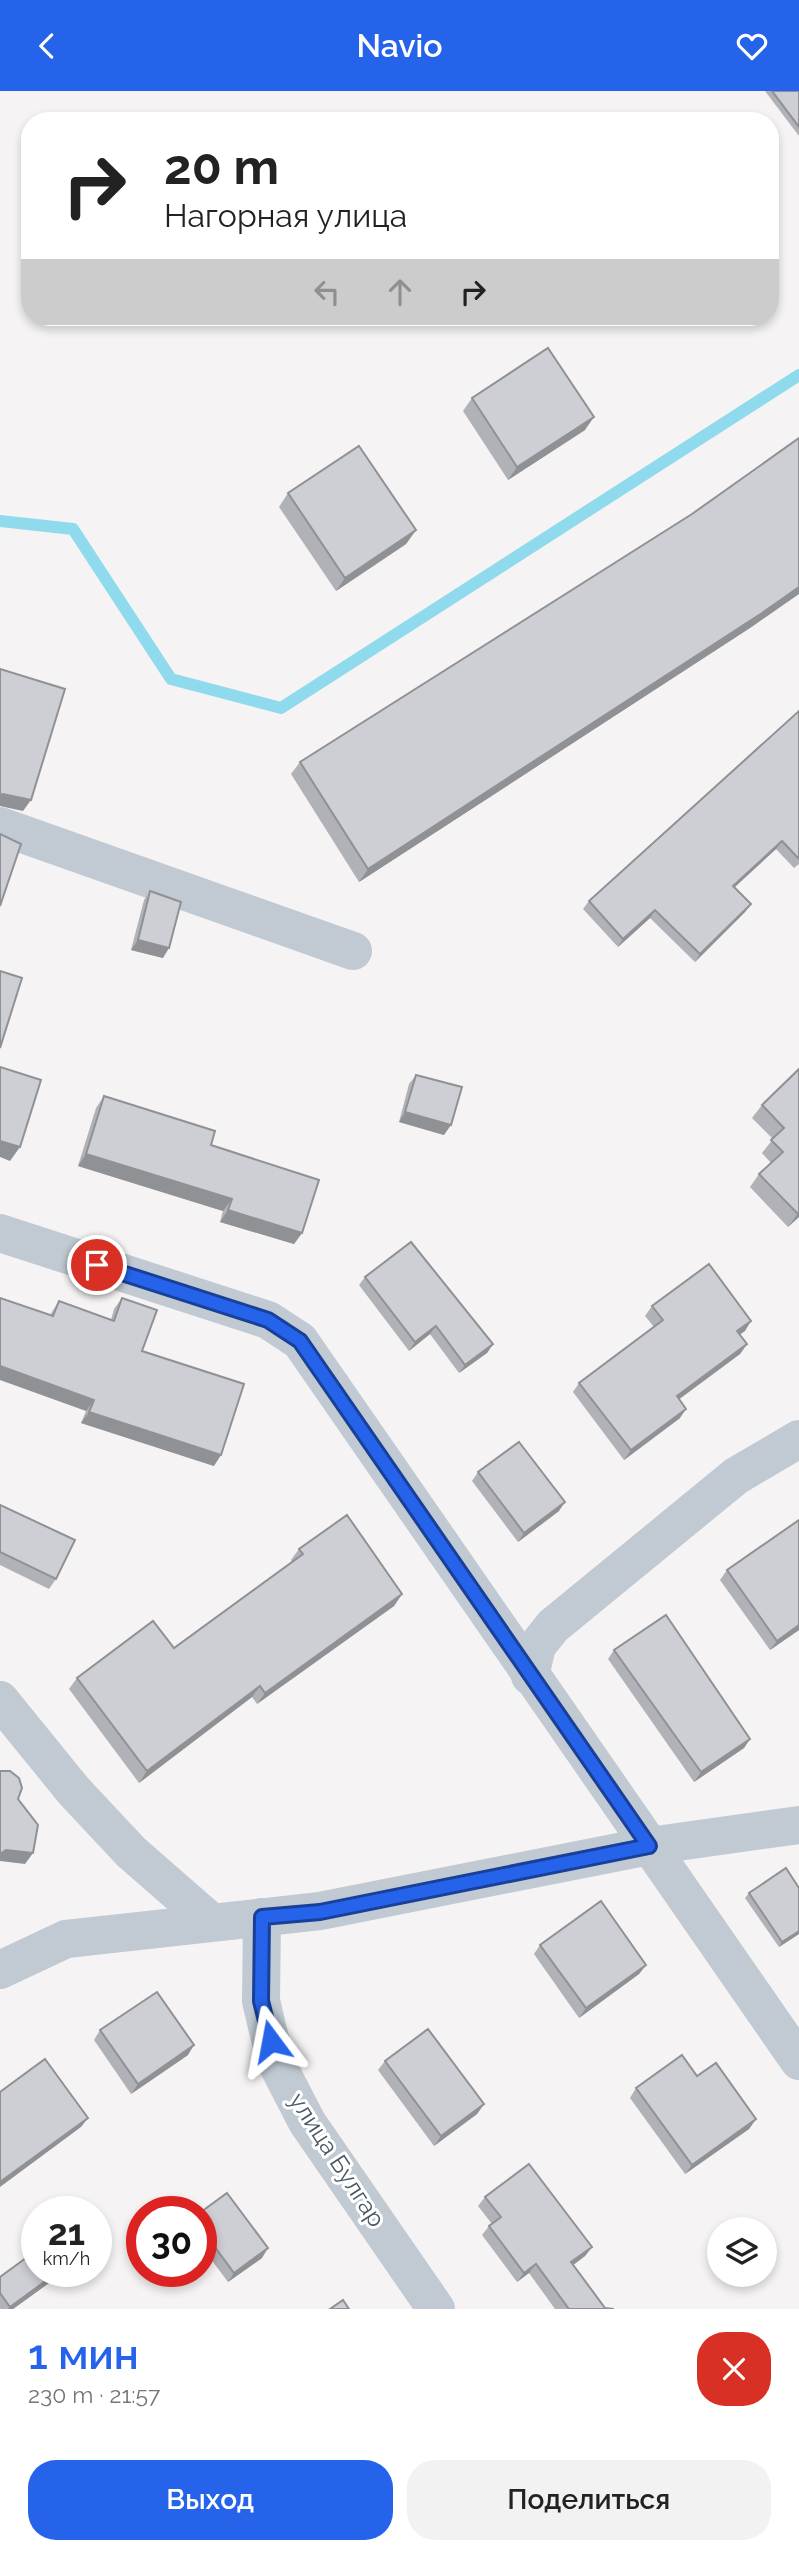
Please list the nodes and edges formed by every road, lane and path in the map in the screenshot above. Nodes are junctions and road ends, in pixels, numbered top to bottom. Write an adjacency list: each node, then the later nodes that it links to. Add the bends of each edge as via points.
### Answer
1 (0, 826): 2 (street)
2 (354, 951)
3 (0, 1233): 5 (street, via 268,1320 300,1341)
4 (799, 1439): 5 (street, via 736,1476 553,1626 537,1646)
5 (530, 1676): 8 (street)
6 (0, 1700): 10 (street, via 131,1852)
7 (799, 1825): 8 (street)
8 (649, 1846): 9 (street, via 320,1912); 12 (street)
9 (262, 1917): 10 (street); 13 (street, улица Булгар, via 261,2001 275,2060 307,2122)
10 (210, 1921): 11 (street, via 66,1939)
11 (0, 1970)
12 (799, 2061)
13 (436, 2309)

